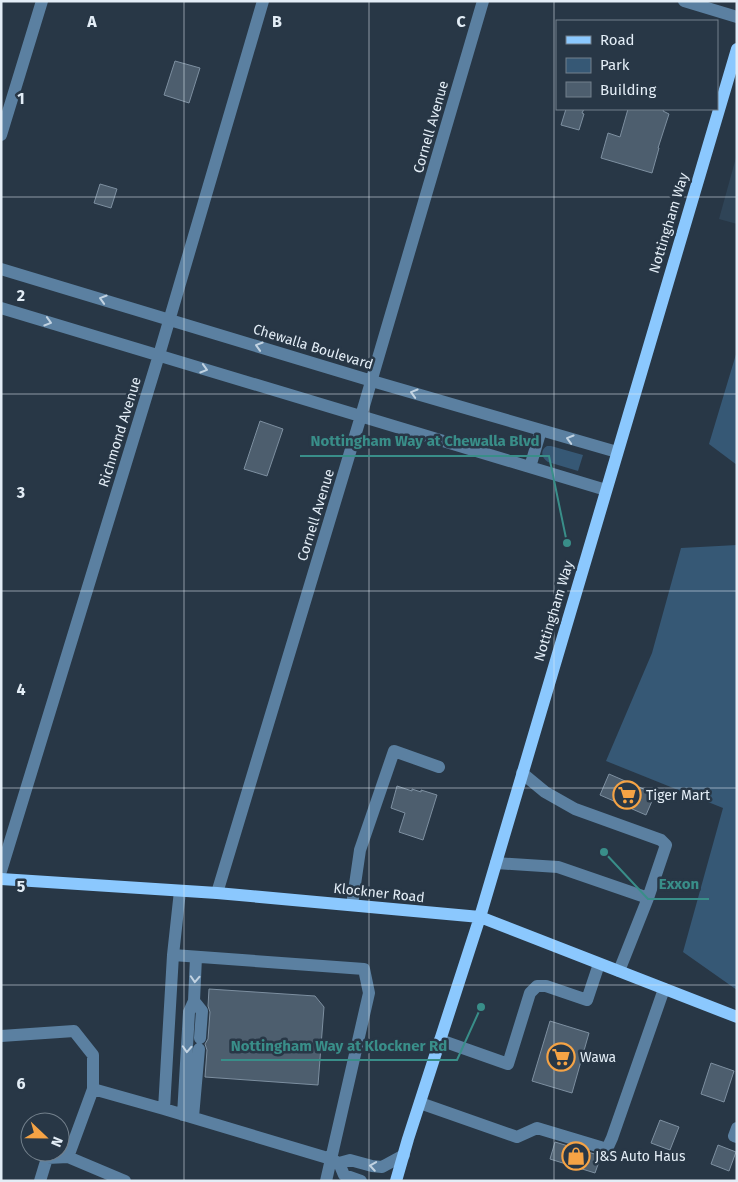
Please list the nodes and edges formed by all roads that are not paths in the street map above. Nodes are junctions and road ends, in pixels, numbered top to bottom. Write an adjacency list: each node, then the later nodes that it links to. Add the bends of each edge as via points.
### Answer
1 (42, 1): 7 (street)
2 (263, 1): 10 (street, Richmond Avenue)
3 (483, 1): 12 (street, Cornell Avenue)
4 (684, 1): 5 (street)
5 (737, 17)
6 (737, 49): 15 (main road, Nottingham Way)
7 (1, 135)
8 (1, 269): 10 (street, Chewalla Boulevard, one-way to 8)
9 (1, 308): 11 (street, one-way to 11)
10 (170, 319): 11 (street, Richmond Avenue); 12 (street, Chewalla Boulevard, one-way to 10)
11 (159, 355): 13 (street, one-way to 13); 21 (street, Richmond Avenue)
12 (372, 380): 13 (street, Cornell Avenue); 14 (street, Chewalla Boulevard, one-way to 12)
13 (361, 416): 16 (street); 24 (street, Cornell Avenue)
14 (541, 430): 15 (street, Chewalla Boulevard, one-way to 14); 16 (street)
15 (617, 452): 17 (main road, Nottingham Way)
16 (530, 467): 17 (street)
17 (606, 490): 19 (main road, Nottingham Way)
18 (439, 767): 26 (street, via 394,751 360,850)
19 (522, 773): 20 (main road, Nottingham Way); 25 (street, via 545,792 575,809 661,840 666,845)
20 (496, 863): 25 (street, via 558,867); 27 (main road, Nottingham Way)
21 (1, 871)
22 (1, 879): 23 (main road, Klockner Road)
23 (180, 891): 24 (main road, Klockner Road); 28 (street)
24 (218, 893): 26 (main road, Klockner Road)
25 (648, 898): 31 (street)
26 (352, 905): 27 (main road, Klockner Road)
27 (480, 917): 30 (main road, Klockner Road); 36 (main road, Nottingham Way)
28 (173, 955): 29 (street); 39 (street)
29 (196, 957): 33 (street, one-way to 33); 46 (street, via 364,970 369,993)
30 (599, 964): 31 (main road, Klockner Road); 36 (street, via 586,1000 546,986 537,986 530,993 508,1064)
31 (619, 971): 32 (main road, Klockner Road)
32 (664, 989): 34 (main road, Klockner Road); 38 (street, via 606,1149 537,1128 517,1137)
33 (194, 1001): 40 (street, one-way to 40, via 189,1012); 40 (street, via 202,1011)
34 (737, 1017)
35 (1, 1036): 37 (street, via 74,1031 93,1055)
36 (440, 1040): 38 (main road, Nottingham Way)
37 (93, 1089): 39 (street); 43 (street)
38 (420, 1103): 44 (main road, Nottingham Way)
39 (164, 1109): 40 (street)
40 (188, 1116): 46 (street)
41 (737, 1128): 42 (street, via 734,1136)
42 (737, 1137)
43 (70, 1152)
44 (404, 1155): 46 (street, one-way to 46, via 382,1167 350,1160); 52 (main road, Nottingham Way)
45 (70, 1158): 49 (street)
46 (335, 1161): 50 (street); 51 (street, via 344,1175)
47 (46, 1162): 48 (street)
48 (40, 1181)
49 (125, 1181)
50 (326, 1181)
51 (361, 1181)
52 (397, 1181)

